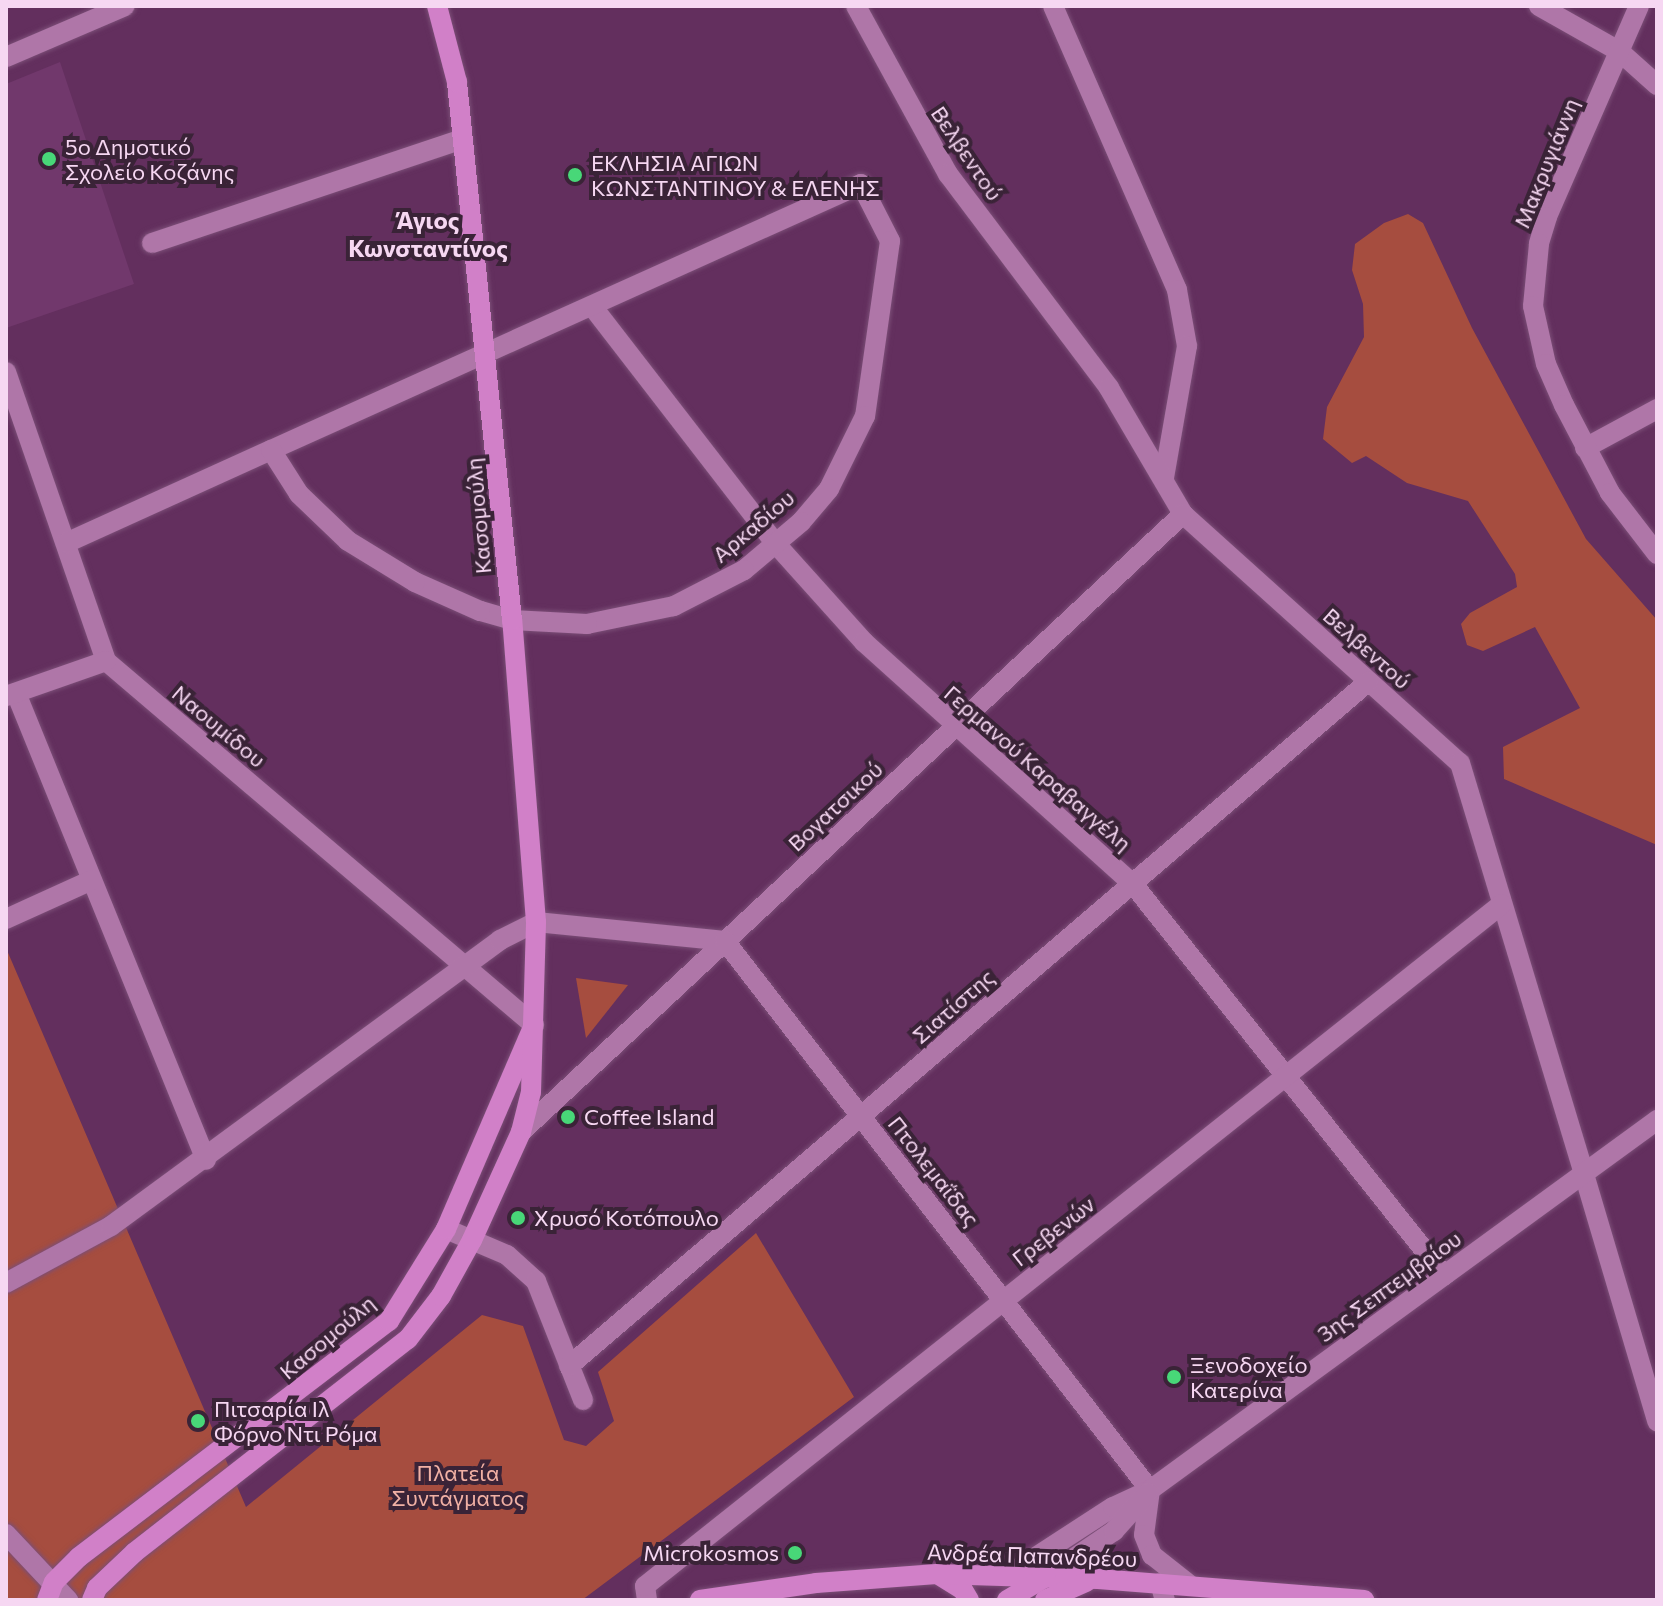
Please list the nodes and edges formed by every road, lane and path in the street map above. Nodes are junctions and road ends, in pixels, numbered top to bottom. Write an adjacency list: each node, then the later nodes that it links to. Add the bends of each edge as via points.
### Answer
1 (125, 6): 8 (street)
2 (437, 6): 10 (main road, Κασομούλη, via 457,82)
3 (856, 6): 18 (street, Βελβεντού, via 948,174 1109,388)
4 (1053, 6): 18 (street, via 1177,290 1187,346)
5 (1539, 6): 7 (street)
6 (1639, 6): 7 (street, Μακρυγιάννη)
7 (1619, 51): 9 (street); 16 (street, Μακρυγιάννη, via 1547,217 1534,276 1533,306 1546,364)
8 (6, 57)
9 (1657, 85)
10 (462, 139): 11 (street); 13 (main road, Κασομούλη)
11 (152, 243)
12 (592, 306): 13 (street); 21 (street, Γερμανού Καραβαγγέλη); 21 (street, Αρκαδίου, via 861,184 890,241 865,416 829,489)
13 (486, 353): 17 (street); 23 (main road, Κασομούλη)
14 (6, 372): 20 (street)
15 (1657, 409): 16 (street)
16 (1585, 448): 22 (street, Μακρυγιάννη, via 1610,493)
17 (271, 450): 20 (street); 23 (street, Αρκαδίου, via 299,494 348,541 425,587)
18 (1164, 478): 19 (street, Βελβεντού)
19 (1183, 514): 25 (street, Βελβεντού); 27 (street, Βογατσικού)
20 (66, 543): 24 (street)
21 (776, 544): 23 (street, Αρκαδίου, via 713,589 674,606 587,624); 27 (street, Γερμανού Καραβαγγέλη, via 864,642)
22 (1657, 554)
23 (512, 620): 32 (main road, Κασομούλη)
24 (106, 661): 26 (street); 34 (street, Ναουμίδου)
25 (1368, 682): 29 (street, Σιατίστης); 30 (street, Βελβεντού, via 1460,763)
26 (11, 694): 28 (street)
27 (954, 728): 29 (street, Γερμανού Καραβαγγέλη); 33 (street, Βογατσικού)
28 (92, 880): 31 (street); 40 (street)
29 (1133, 884): 36 (street, Γερμανού Καραβαγγέλη); 37 (street, Σιατίστης)
30 (1502, 904): 36 (street, Γρεβενών); 41 (street, Βελβεντού)
31 (6, 919)
32 (536, 922): 33 (street); 34 (street, via 500,940); 35 (main road, Κασομούλη)
33 (725, 941): 37 (street, Πτολεμαΐδας); 39 (street, Βογατσικού)
34 (467, 968): 35 (street, Ναουμίδου); 40 (street)
35 (534, 1025): 39 (main road, Κασομούλη, via 534,1070); 42 (main road, Κασομούλη)
36 (1288, 1074): 44 (street, Γερμανού Καραβαγγέλη); 46 (street, Γρεβενών)
37 (861, 1116): 46 (street, Πτολεμαΐδας); 47 (street, Σιατίστης)
38 (1657, 1120): 41 (street, 3ης Σεπτεμβρίου)
39 (521, 1132): 43 (main road, Κασομούλη)
40 (206, 1160): 45 (street, via 111,1226)
41 (1584, 1174): 44 (street, 3ης Σεπτεμβρίου); 49 (street, Βελβεντού)
42 (446, 1229): 43 (street); 57 (main road, Κασομούλη, via 389,1321 104,1537)
43 (472, 1240): 47 (street, via 507,1255 536,1281); 60 (main road, Κασομούλη, via 424,1320 383,1363 135,1552 97,1588)
44 (1444, 1275): 50 (street, 3ης Σεπτεμβρίου)
45 (6, 1283)
46 (1004, 1300): 50 (street, Πτολεμαΐδας); 61 (street, Γρεβενών, via 645,1586)
47 (569, 1366): 48 (street)
48 (583, 1400)
49 (1657, 1421)
50 (1150, 1490): 53 (street, 3ης Σεπτεμβρίου, via 1113,1507 1019,1568); 54 (street, 3ης Σεπτεμβρίου, via 1114,1531); 56 (street, via 1144,1535 1152,1555)
51 (6, 1534): 57 (street)
52 (937, 1574): 53 (main road, Ανδρέα Παπανδρέου); 62 (main road, Ανδρέα Παπανδρέου, via 816,1583); 63 (main road)
53 (994, 1575): 54 (main road, Ανδρέα Παπανδρέου)
54 (1046, 1577): 55 (main road, Ανδρέα Παπανδρέου); 64 (main road, 3ης Σεπτεμβρίου)
55 (1098, 1579): 58 (main road, Ανδρέα Παπανδρέου); 65 (main road)
56 (1190, 1585): 58 (main road, Ανδρέα Παπανδρέου); 66 (main road, Ανδρέα Παπανδρέου)
57 (50, 1591): 59 (street)
58 (1163, 1592)
59 (68, 1600)
60 (92, 1600)
61 (647, 1600)
62 (700, 1600)
63 (969, 1600)
64 (1007, 1600)
65 (1045, 1600)
66 (1364, 1600)

